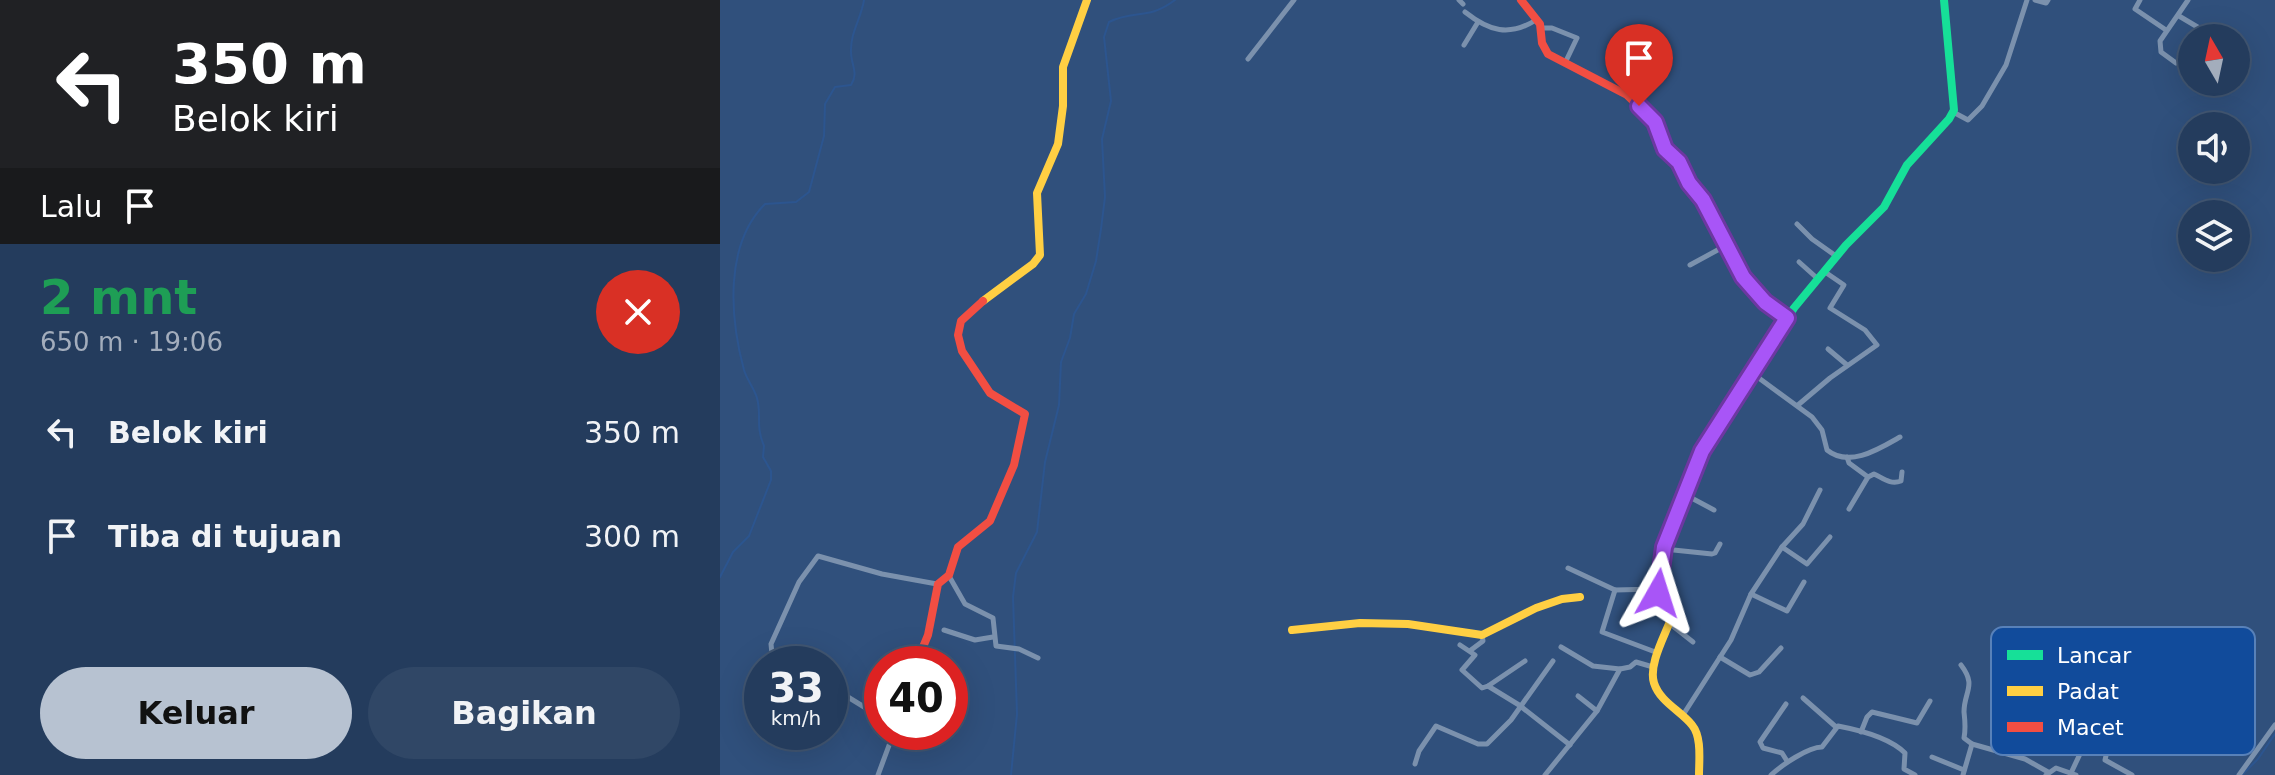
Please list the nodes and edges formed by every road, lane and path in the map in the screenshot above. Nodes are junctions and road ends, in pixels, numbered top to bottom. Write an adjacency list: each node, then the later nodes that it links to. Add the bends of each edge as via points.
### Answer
1 (1087, 0): 45 (street, via 1063,67 1058,144 1037,193 1040,255 977,304 960,325 960,346 987,389 1026,416 1014,465 990,521 958,547)
2 (1294, 0): 17 (street)
3 (1521, 0): 13 (street)
4 (1944, 0): 20 (street)
5 (2027, 0): 20 (street, via 2012,52 1982,106 1968,120)
6 (2035, 0): 7 (street)
7 (2048, 0)
8 (2140, 0): 15 (street, via 2135,9)
9 (2188, 0): 11 (street)
10 (1465, 12): 12 (street)
11 (2179, 16): 14 (street); 15 (street)
12 (1478, 22): 13 (street, via 1513,31); 16 (street)
13 (1539, 24): 19 (street, via 1546,51); 19 (street, via 1577,38)
14 (2192, 24)
15 (2166, 30): 18 (street, via 2159,48)
16 (1464, 45)
17 (1248, 59)
18 (2176, 63)
19 (1565, 64): 22 (street, via 1627,95 1655,122 1663,145 1703,200)
20 (1953, 112): 23 (street, via 1907,165 1884,207)
21 (1797, 224): 23 (street)
22 (1725, 246): 25 (street); 27 (street, via 1756,294)
23 (1837, 257): 26 (street)
24 (1799, 262): 26 (street)
25 (1690, 265)
26 (1822, 276): 27 (street); 29 (street, via 1844,285 1830,308 1865,330 1876,344)
27 (1787, 318): 30 (street)
28 (1828, 349): 29 (street)
29 (1847, 365): 31 (street)
30 (1752, 373): 31 (street); 37 (street, via 1710,436)
31 (1798, 405): 33 (street, via 1821,426 1829,452)
32 (1900, 437): 33 (street)
33 (1847, 457): 35 (street)
34 (1902, 472): 35 (street, via 1897,482)
35 (1868, 477): 38 (street)
36 (1820, 490): 42 (street, via 1803,524)
37 (1684, 494): 39 (street); 43 (street)
38 (1849, 509)
39 (1714, 510)
40 (1830, 537): 42 (street, via 1808,564)
41 (1720, 544): 43 (street, via 1712,554)
42 (1782, 547): 50 (street)
43 (1663, 549): 48 (street)
44 (1568, 568): 49 (street)
45 (949, 575): 47 (street); 56 (street, via 965,604 993,618)
46 (1804, 582): 50 (street, via 1787,611)
47 (938, 584): 59 (street, via 818,556 799,582); 60 (street)
48 (1658, 589): 49 (street); 52 (street)
49 (1615, 590): 64 (street, via 1602,632)
50 (1751, 594): 65 (street)
51 (1580, 597): 55 (street, via 1536,608)
52 (1671, 619): 57 (street); 64 (street)
53 (944, 630): 56 (street, via 975,640)
54 (1292, 630): 55 (street, via 1408,624)
55 (1482, 635): 63 (street, via 1483,641)
56 (993, 637): 66 (street, via 997,648 1019,649)
57 (1693, 642)
58 (1460, 645): 63 (street)
59 (771, 646)
60 (923, 646)
61 (1561, 647): 71 (street, via 1593,666)
62 (1781, 648): 65 (street, via 1750,675)
63 (1471, 650): 72 (street, via 1475,656 1462,671 1480,688)
64 (1659, 653): 70 (street)
65 (1720, 657): 79 (street)
66 (1038, 658)
67 (1525, 661): 72 (street)
68 (1553, 661): 77 (street)
69 (1961, 665): 83 (street, via 1970,683 1964,738)
70 (1654, 667): 71 (street, via 1636,662); 79 (street, via 1656,689)
71 (1620, 669): 78 (street)
72 (1488, 686): 77 (street)
73 (1578, 696): 78 (street)
74 (1803, 698): 81 (street)
75 (1930, 701): 82 (street, via 1917,723 1872,712)
76 (1786, 704): 93 (street, via 1760,744 1782,753)
77 (1519, 705): 84 (street); 94 (street, via 1485,745 1435,727)
78 (1597, 711): 84 (street)
79 (1683, 715): 100 (street, via 1696,733)
80 (2275, 725): 87 (street)
81 (1836, 727): 82 (street); 93 (street, via 1822,747)
82 (1861, 732): 102 (street, via 1903,750 1904,769)
83 (1972, 744): 85 (street); 95 (street)
84 (1570, 745): 99 (street)
85 (1991, 749)
86 (887, 750): 98 (street)
87 (2255, 753)
88 (2011, 755): 96 (street)
89 (2082, 755): 97 (street)
90 (2106, 755): 103 (street, via 2105,760)
91 (2253, 755): 104 (street)
92 (1932, 757): 95 (street)
93 (1787, 761): 101 (street)
94 (1415, 764)
95 (1964, 772)
96 (2047, 773): 97 (street, via 2056,768)
97 (2074, 774)
98 (878, 775)
99 (1545, 775)
100 (1699, 775)
101 (1771, 775)
102 (1915, 775)
103 (2132, 775)
104 (2239, 775)

